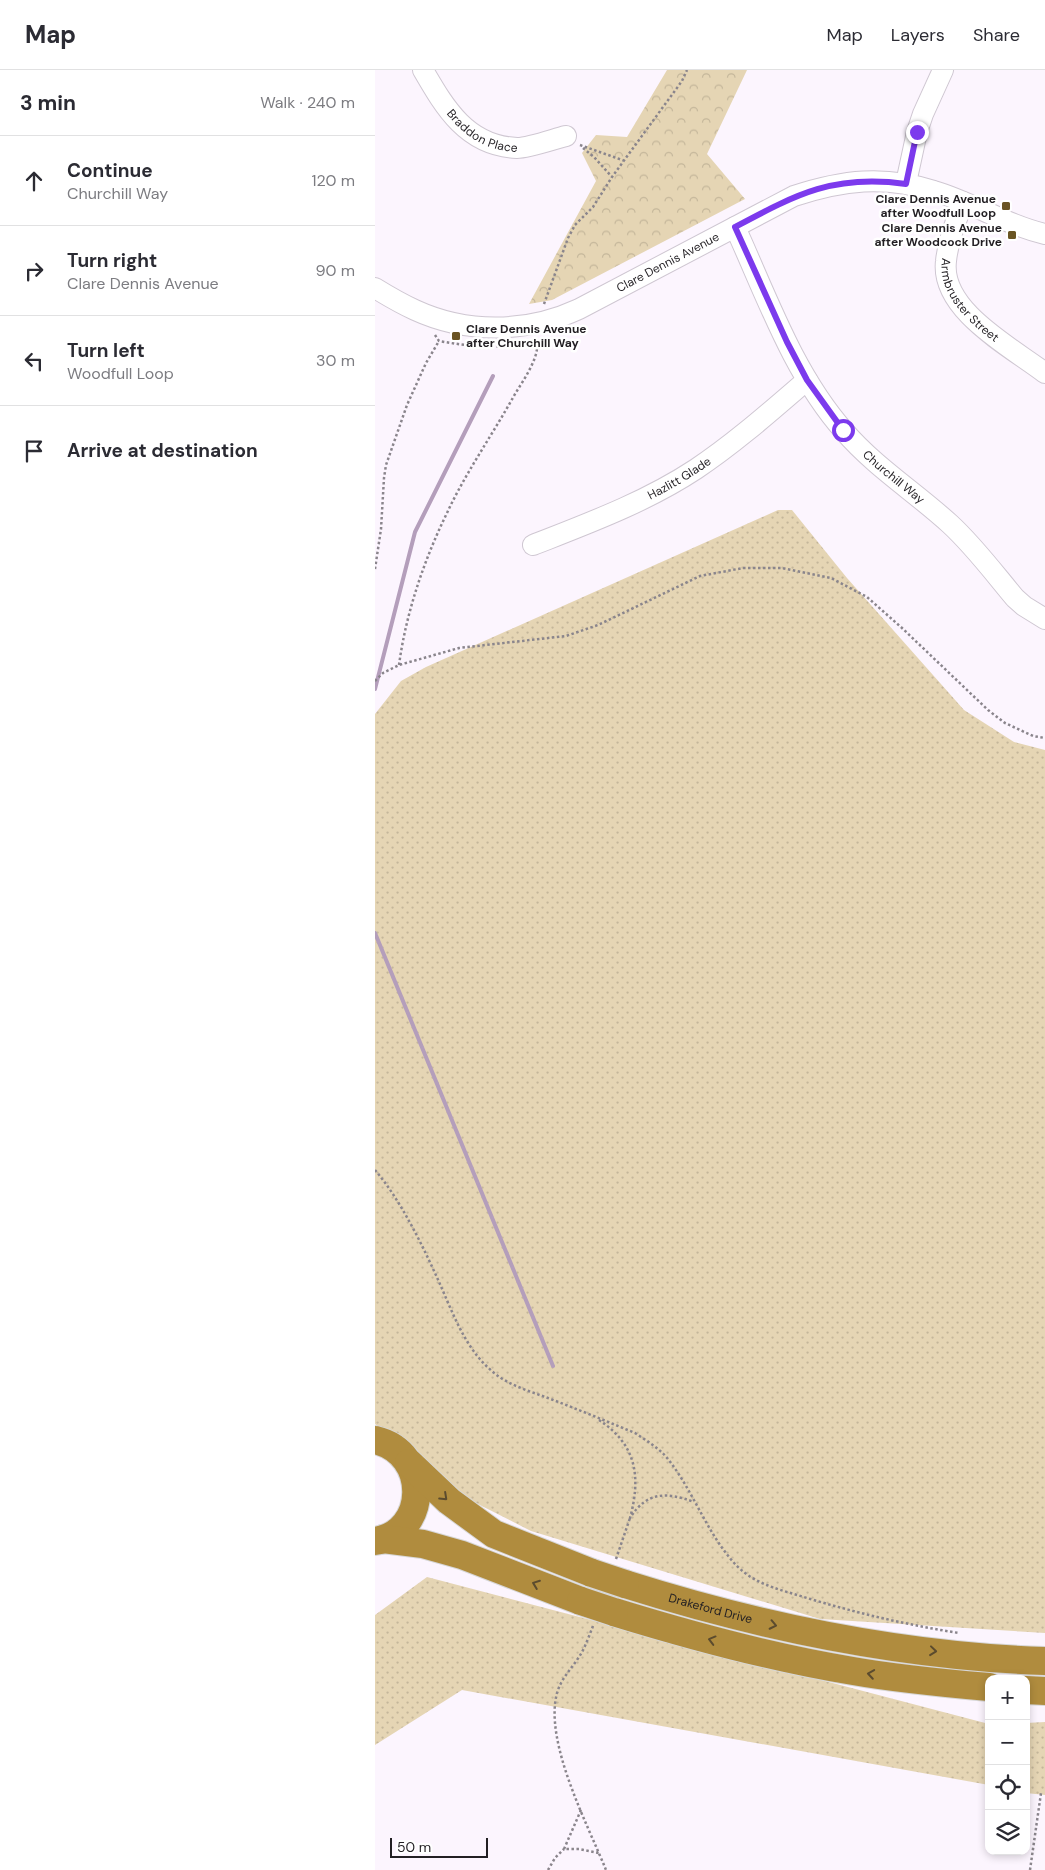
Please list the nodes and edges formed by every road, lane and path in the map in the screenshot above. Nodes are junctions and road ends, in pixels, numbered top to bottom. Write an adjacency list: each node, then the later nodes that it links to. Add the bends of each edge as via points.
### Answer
1 (423, 70): 4 (street, Braddon Place, via 446,109 477,136 518,148)
2 (687, 70): 5 (path)
3 (943, 70): 7 (street, via 917,132)
4 (573, 141): 5 (path); 6 (path)
5 (625, 161): 6 (path)
6 (612, 177): 12 (path, via 568,238 543,306)
7 (906, 184): 8 (street, Clare Dennis Avenue); 9 (street, Clare Dennis Avenue, via 856,181 824,186 794,196)
8 (963, 202): 10 (street, Clare Dennis Avenue); 14 (street, Armbruster Street, via 945,262 947,280 955,298 975,321)
9 (735, 227): 12 (street, Clare Dennis Avenue, via 579,309); 15 (street, Churchill Way)
10 (1045, 234)
11 (375, 288): 12 (street, Clare Dennis Avenue, via 415,310 456,324 505,328)
12 (545, 322): 19 (path, via 547,332 535,335 537,353 530,368 480,451 428,555 411,608)
13 (439, 342): 17 (path, via 407,405 386,465)
14 (1045, 372)
15 (807, 380): 16 (street, Hazlitt Glade, via 697,469 604,518); 18 (street, Churchill Way, via 857,445 950,524 1015,598)
16 (533, 545)
17 (375, 569)
18 (1045, 619)
19 (399, 665): 20 (path); 21 (path, via 459,648 567,636 598,625 700,576 743,568 782,568 831,578 867,597 988,710 1005,723)
20 (375, 681)
21 (1045, 738)
22 (375, 1170): 23 (path, via 403,1212 463,1336 483,1364 514,1384)
23 (594, 1416): 26 (path, via 653,1444 668,1460); 27 (path, via 618,1435 631,1456 637,1484)
24 (375, 1440): 25 (highway, Drakeford Drive, via 399,1451)
25 (409, 1463): 28 (highway, via 417,1492 414,1507 397,1532); 29 (highway, Drakeford Drive, one-way to 29, via 449,1501 493,1534)
26 (695, 1502): 27 (path, via 676,1495 658,1496 641,1505); 31 (path, via 735,1564 747,1576 767,1586 849,1611)
27 (630, 1518): 29 (path)
28 (379, 1540): 30 (highway, one-way to 28, via 461,1555 423,1544)
29 (611, 1573): 32 (highway, Drakeford Drive, one-way to 32, via 670,1598 759,1622 893,1647)
30 (597, 1610): 33 (highway, one-way to 30, via 897,1678 762,1653); 37 (path, via 579,1656 557,1693 555,1711 558,1747)
31 (962, 1634)
32 (1045, 1660)
33 (985, 1687)
34 (1030, 1690): 35 (highway)
35 (1045, 1691)
36 (1041, 1793): 42 (path)
37 (581, 1809): 38 (path); 39 (path)
38 (564, 1849): 39 (path); 40 (path)
39 (599, 1853): 41 (path)
40 (548, 1870)
41 (606, 1870)
42 (1030, 1870)

